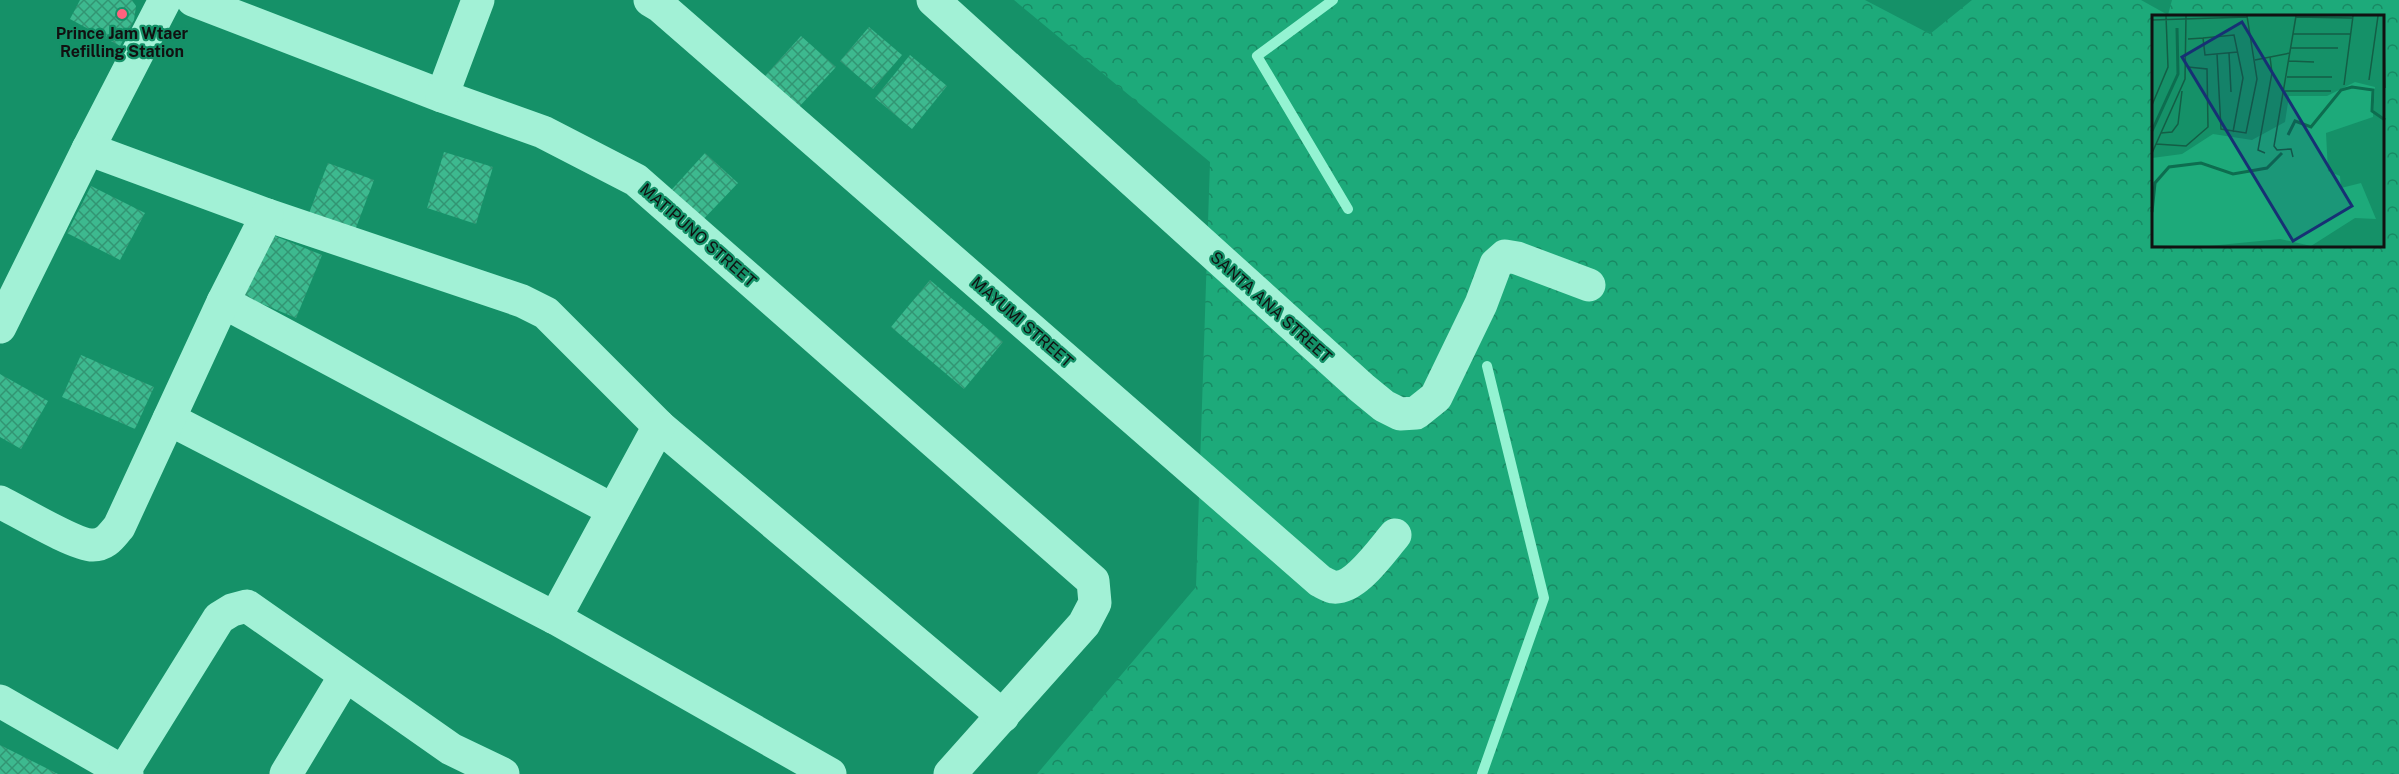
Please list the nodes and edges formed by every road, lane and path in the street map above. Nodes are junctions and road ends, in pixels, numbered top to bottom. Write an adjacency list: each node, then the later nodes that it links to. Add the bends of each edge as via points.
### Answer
1 (165, 0): 7 (street)
2 (192, 0): 6 (street, MATIPUNO STREET)
3 (478, 0): 6 (street)
4 (650, 0): 16 (street, MAYUMI STREET, via 1320,581 1334,587 1348,583)
5 (933, 0): 9 (street, SANTA ANA STREET, via 1362,388 1400,414 1416,413 1436,397 1497,264 1505,256)
6 (442, 96): 20 (street, MATIPUNO STREET, via 543,132 636,180 1093,581 1095,603 1084,624)
7 (88, 149): 8 (street); 11 (street)
8 (267, 215): 10 (street); 13 (street, via 522,301 546,313)
9 (1589, 285)
10 (223, 302): 12 (street); 15 (street)
11 (0, 327)
12 (169, 418): 14 (street, via 119,527 107,542 92,546 76,541); 17 (street)
13 (659, 426): 15 (street); 20 (street)
14 (0, 502)
15 (613, 510): 17 (street)
16 (1395, 535)
17 (555, 618): 25 (street)
18 (345, 676): 21 (street); 22 (street, via 247,606 232,610 219,618); 23 (street)
19 (0, 701): 22 (street)
20 (1002, 716): 26 (street)
21 (443, 762): 24 (street)
22 (125, 773)
23 (286, 774)
24 (503, 774)
25 (830, 774)
26 (950, 774)

